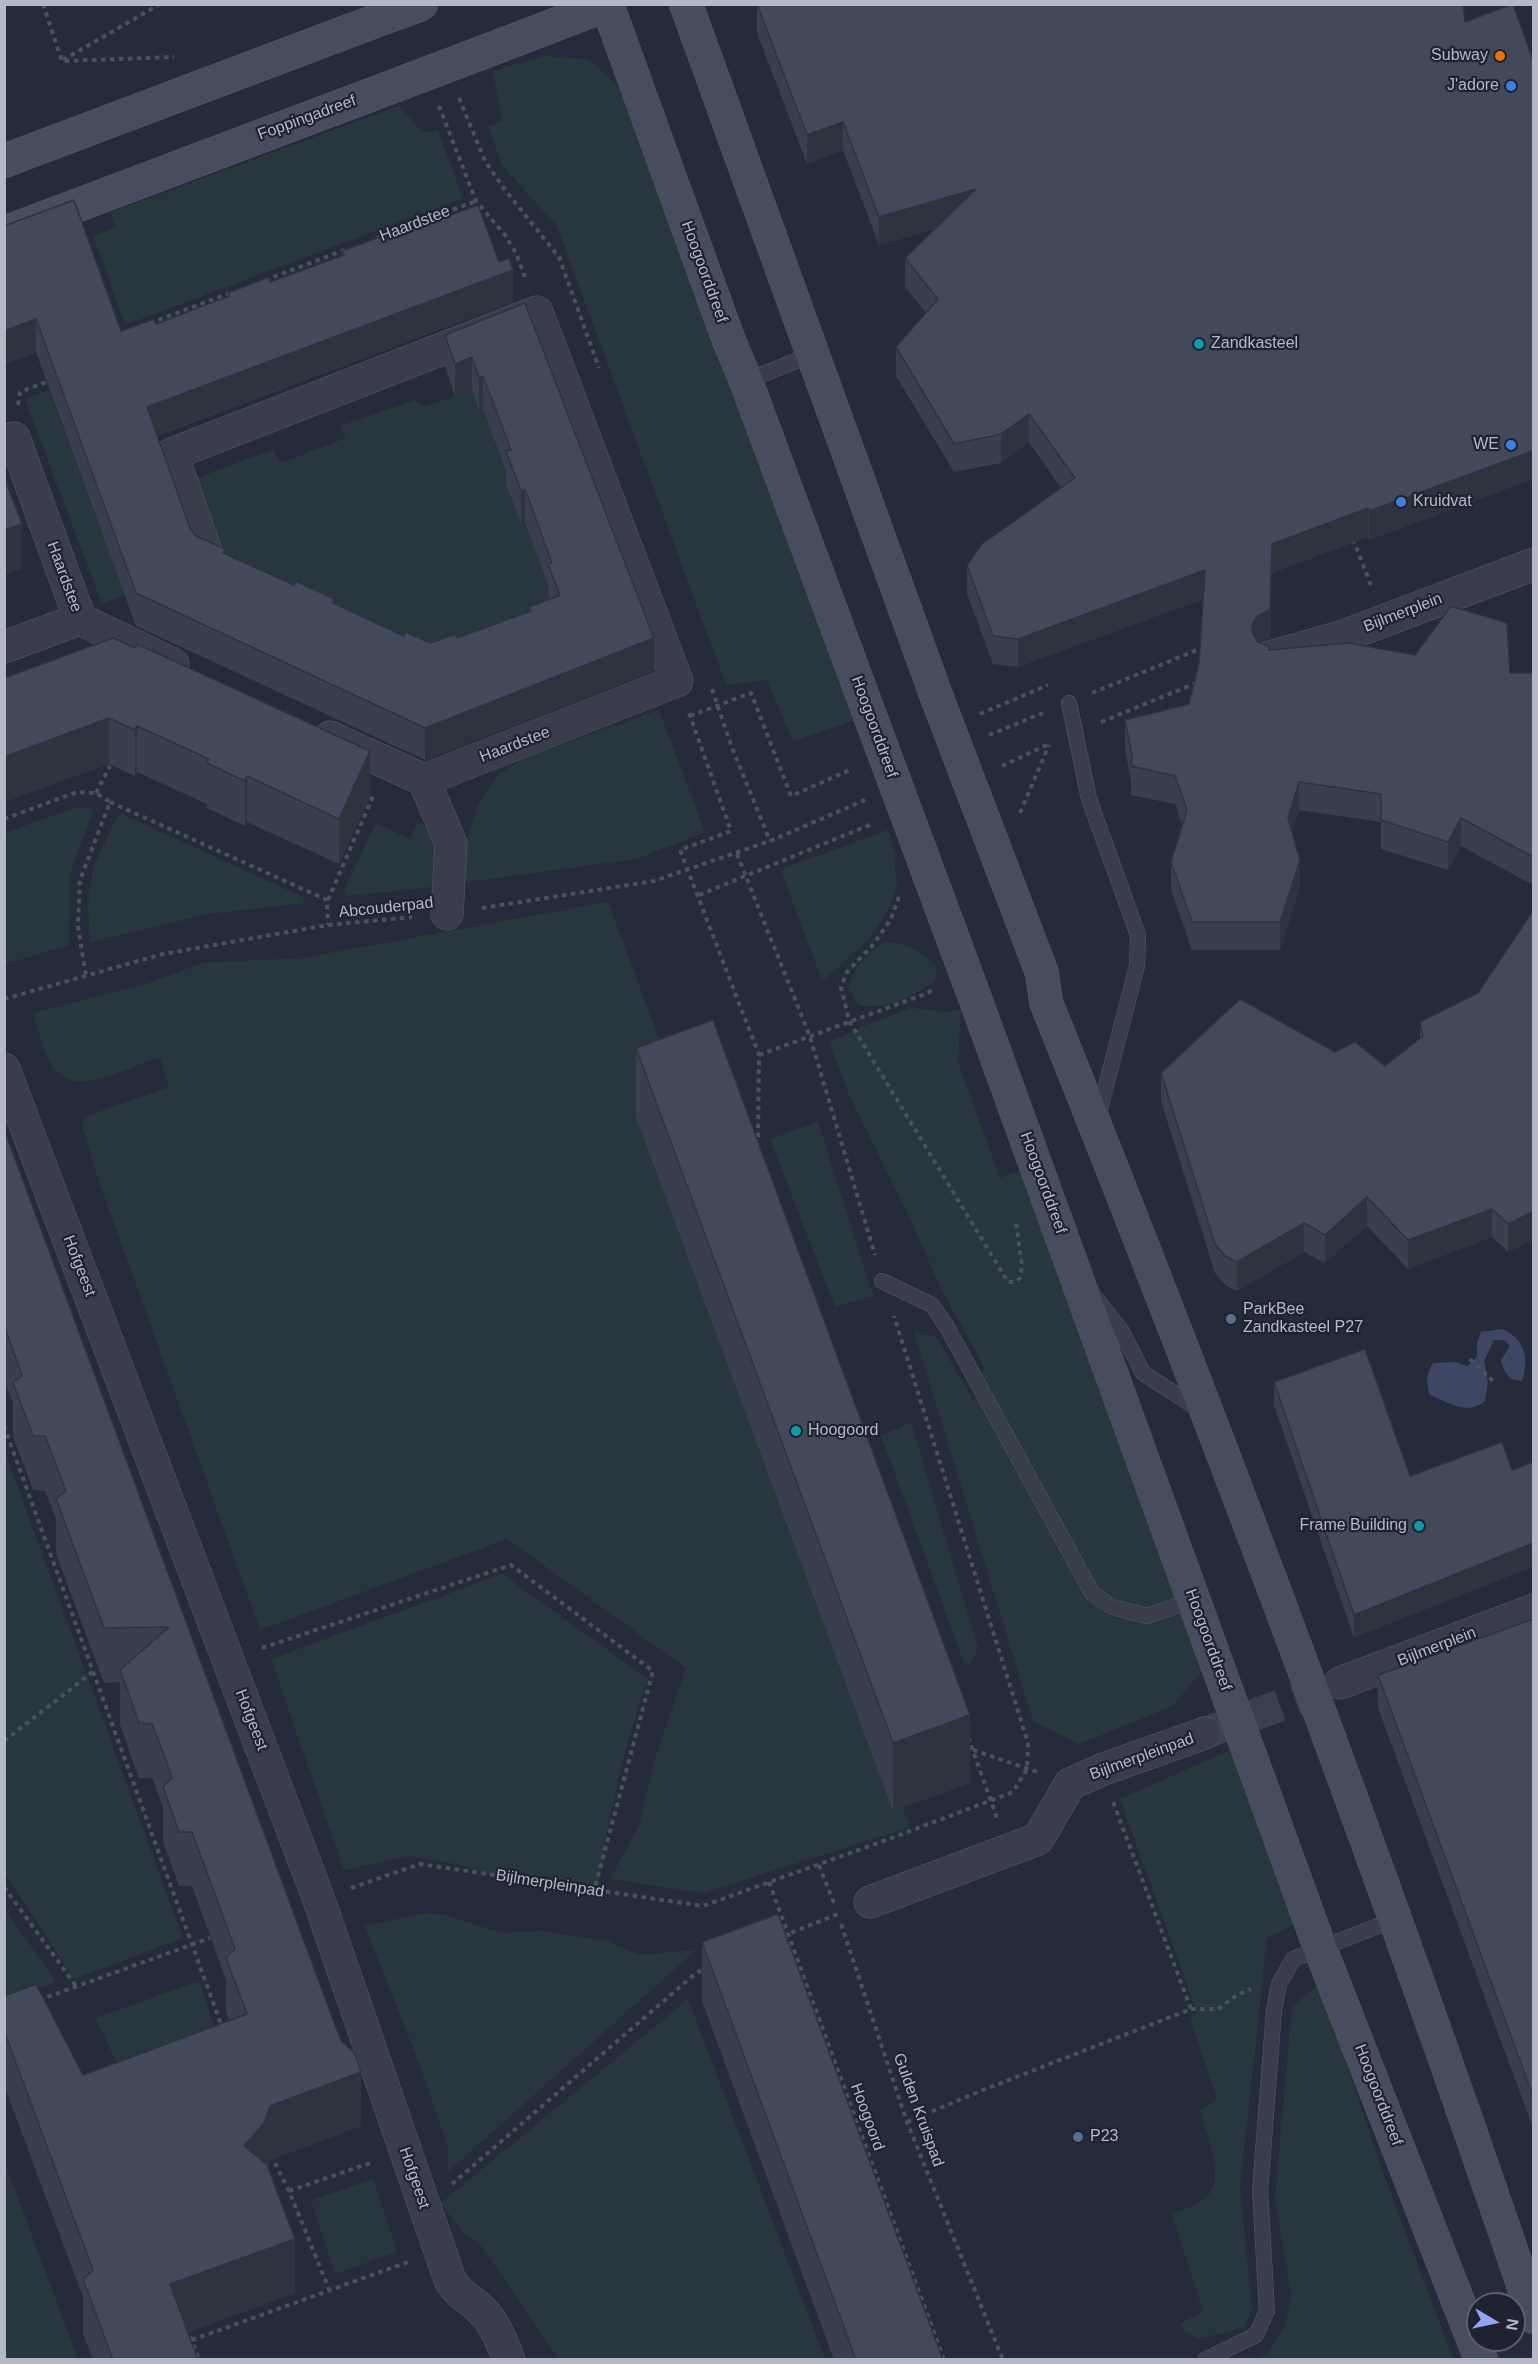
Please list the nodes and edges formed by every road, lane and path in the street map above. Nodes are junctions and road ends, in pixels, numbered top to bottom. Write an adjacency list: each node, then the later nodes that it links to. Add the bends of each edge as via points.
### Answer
1 (43, 4): 7 (path)
2 (160, 4): 7 (path)
3 (422, 4): 9 (street, bridge)
4 (686, 4): 18 (street)
5 (608, 5): 11 (street, Foppingadreef, bridge); 20 (street, Hoogoorddreef)
6 (183, 57): 7 (path)
7 (62, 61)
8 (437, 100): 10 (path)
9 (4, 161)
10 (476, 201): 12 (path, Haardstee); 16 (path, via 516,253)
11 (4, 233)
12 (376, 238)
13 (354, 246): 14 (path)
14 (255, 284)
15 (244, 288): 17 (path)
16 (537, 312): 24 (street, via 172,454); 30 (street)
17 (144, 325)
18 (813, 354): 20 (lane); 50 (street, bridge, via 1042,973 1046,1002)
19 (53, 380): 21 (path, via 20,392)
20 (746, 381): 53 (street, Hoogoorddreef, bridge)
21 (9, 440): 26 (street, Haardstee)
22 (1350, 530): 23 (path)
23 (1357, 551)
24 (207, 555)
25 (1533, 564): 28 (street, Bijlmerplein, via 1341,637)
26 (80, 619): 27 (street); 29 (street, Haardstee)
27 (4, 647)
28 (1270, 657)
29 (200, 676)
30 (677, 681): 35 (street, Haardstee); 40 (path, via 731,831 680,850)
31 (1069, 703): 50 (lane, via 1089,799 1138,935 1137,966)
32 (304, 725): 33 (street)
33 (387, 763): 35 (street); 42 (path)
34 (110, 766): 36 (path)
35 (424, 780): 43 (street, via 451,844)
36 (96, 793): 37 (path); 38 (path, via 77,792)
37 (110, 802): 42 (path); 45 (path, via 80,880 78,926)
38 (4, 819)
39 (770, 841): 40 (path, Abcouderpad)
40 (689, 870): 43 (path, Abcouderpad, via 654,881); 48 (path)
41 (901, 893): 47 (path, via 891,919 847,972 841,987)
42 (327, 900): 44 (path)
43 (447, 914): 44 (path, Abcouderpad)
44 (328, 925): 45 (path, Abcouderpad, via 163,954)
45 (86, 976): 46 (path, Abcouderpad)
46 (4, 999)
47 (849, 1021): 48 (path); 52 (path, via 1008,1282 1020,1278 1022,1266)
48 (759, 1055): 51 (path)
49 (4, 1069): 61 (street, Hofgeest)
50 (1096, 1126): 57 (street)
51 (760, 1150)
52 (1016, 1221)
53 (1076, 1272): 57 (lane, via 1121,1330 1143,1373); 59 (street, Hoogoorddreef)
54 (882, 1281): 59 (lane, via 932,1305 947,1327 1092,1593 1112,1607 1147,1616)
55 (1470, 1359): 56 (path)
56 (1493, 1380)
57 (1209, 1416): 80 (street)
58 (4, 1426): 62 (path)
59 (1193, 1600): 85 (street, Hoogoorddreef)
60 (1533, 1610): 63 (street, Bijlmerplein)
61 (228, 1660): 76 (path, via 511,1565 653,1671); 77 (street, Hofgeest)
62 (94, 1671): 66 (path); 84 (path)
63 (1340, 1683)
64 (965, 1727): 67 (path)
65 (1205, 1733): 69 (street, Bijlmerpleinpad)
66 (4, 1741)
67 (973, 1749): 68 (path); 71 (path)
68 (1027, 1769): 70 (path); 71 (path, Bijlmerpleinpad, via 1013,1792)
69 (1101, 1770): 70 (street, Bijlmerpleinpad); 90 (path)
70 (1070, 1784): 72 (street, Bijlmerpleinpad, via 1038,1839)
71 (991, 1801): 72 (path); 73 (path, Bijlmerpleinpad)
72 (1008, 1850): 78 (street, Bijlmerpleinpad)
73 (819, 1864): 74 (path, Bijlmerpleinpad); 79 (path, Gulden Kruispad)
74 (769, 1882): 76 (path, Bijlmerpleinpad, via 703,1906); 81 (path, Hoogoord)
75 (4, 1887): 88 (path)
76 (594, 1891): 77 (path, Bijlmerpleinpad, via 420,1864)
77 (319, 1900): 94 (street, Hofgeest)
78 (870, 1902): 79 (path)
79 (838, 1914): 81 (path); 92 (path, Gulden Kruispad)
80 (1396, 1919): 85 (lane); 100 (street)
81 (787, 1935): 83 (path); 104 (path, Hoogoord)
82 (210, 1938): 84 (path)
83 (777, 1939)
84 (193, 1944): 88 (path); 91 (path)
85 (1320, 1948): 87 (lane, via 1293,1959); 107 (street, Hoogoorddreef)
86 (706, 1968): 96 (path, via 696,1972)
87 (1279, 1984): 90 (path, via 1248,1990 1218,2009); 106 (lane, via 1260,2191 1267,2311 1256,2335)
88 (76, 1986): 89 (path)
89 (36, 2002)
90 (1191, 2009): 92 (path)
91 (224, 2034)
92 (908, 2122): 105 (path, Gulden Kruispad)
93 (269, 2150): 95 (path)
94 (405, 2151): 95 (path); 96 (street, Hofgeest)
95 (289, 2191): 98 (path)
96 (424, 2208): 97 (street, Hofgeest)
97 (440, 2251): 98 (path); 103 (street, Hofgeest, via 454,2287 494,2325)
98 (329, 2289): 101 (path)
99 (183, 2318): 101 (path)
100 (1533, 2318)
101 (192, 2340): 102 (path)
102 (199, 2360)
103 (509, 2360)
104 (944, 2360)
105 (1003, 2360)
106 (1205, 2360)
107 (1481, 2360)

